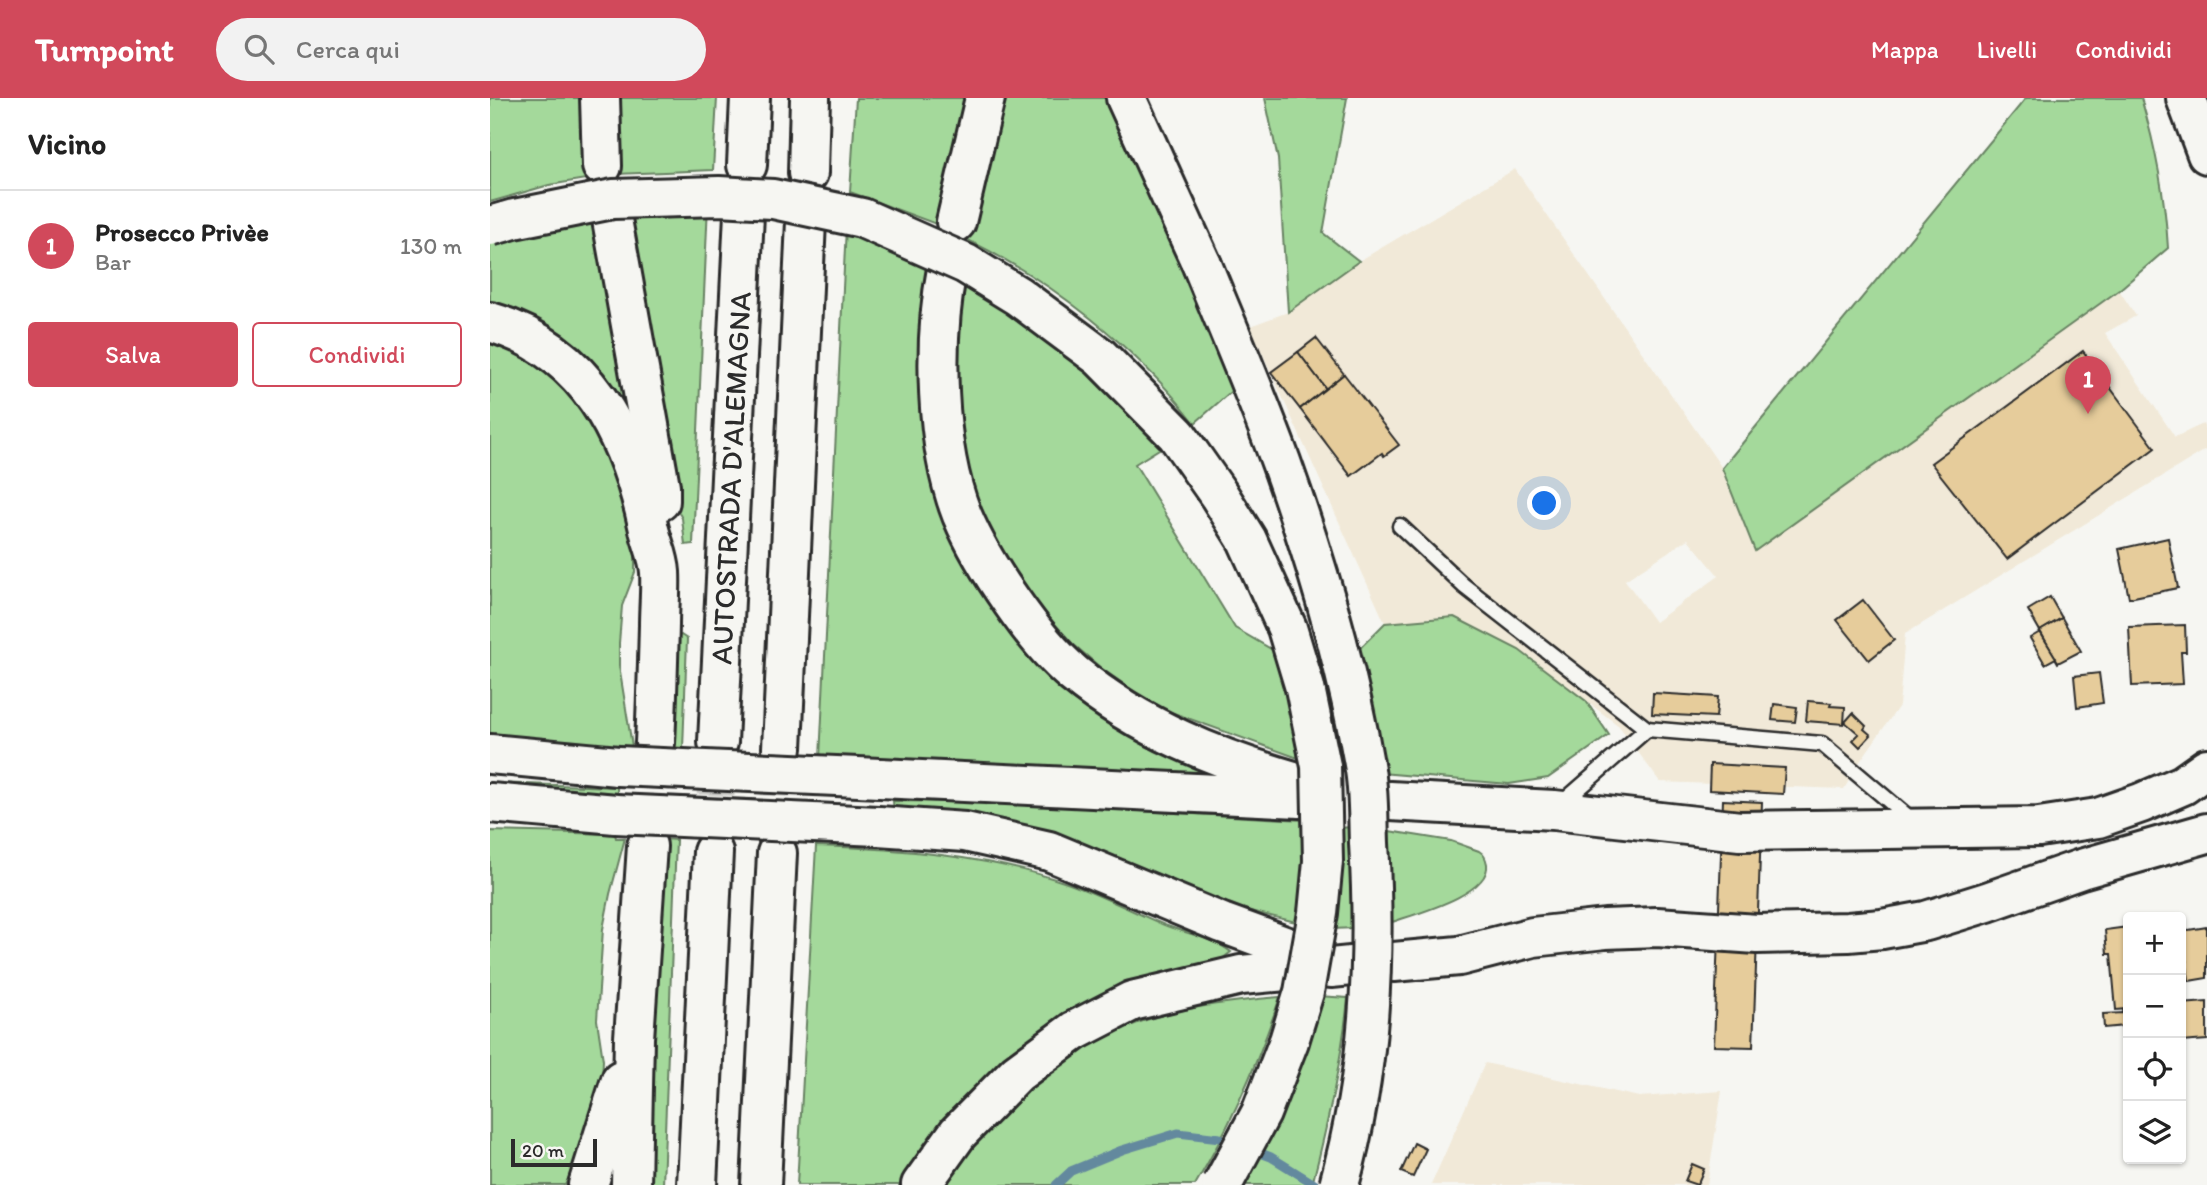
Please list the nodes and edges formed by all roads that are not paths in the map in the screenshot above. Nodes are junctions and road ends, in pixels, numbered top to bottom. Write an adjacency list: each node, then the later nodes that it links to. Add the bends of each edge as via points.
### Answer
1 (600, 98): 7 (highway)
2 (750, 98): 6 (highway)
3 (810, 98): 8 (highway)
4 (985, 98): 12 (highway)
5 (1126, 98): 44 (highway, bridge, via 1202,265 1281,462 1332,621 1365,766 1371,871 1370,1005 1353,1134)
6 (747, 165)
7 (602, 166)
8 (808, 173)
9 (611, 214): 17 (highway, via 660,485)
10 (744, 214): 19 (highway, AUTOSTRADA D'ALEMAGNA)
11 (806, 221): 21 (highway, AUTOSTRADA D'ALEMAGNA)
12 (956, 222)
13 (490, 226): 43 (highway, bridge, via 613,199 719,196 773,199 862,218 966,264 1018,296 1100,357 1177,435 1247,540 1287,628 1321,765 1323,860 1304,992 1261,1113)
14 (947, 269): 24 (highway, bridge, via 938,366 944,453 962,514 992,574 1032,632 1073,673 1126,712 1192,747 1298,790 1209,795)
15 (490, 322): 17 (highway, via 528,337 552,353 595,393 611,418 640,488)
16 (1400, 526): 18 (lane, via 1464,586)
17 (660, 569): 20 (highway)
18 (1647, 729): 28 (lane); 31 (lane, via 1822,744)
19 (718, 742)
20 (655, 743)
21 (782, 748)
22 (490, 754): 24 (highway)
23 (490, 763): 24 (highway)
24 (601, 765)
25 (2207, 768): 31 (highway, via 2183,785 2098,818 2039,827)
26 (1390, 801): 28 (highway)
27 (490, 803): 30 (highway)
28 (1554, 810): 31 (highway, via 1722,830)
29 (490, 814): 30 (highway)
30 (616, 814): 42 (highway, bridge, via 965,832 1049,851 1222,923 1288,959 1132,1001 1074,1031 1017,1073 958,1133)
31 (1923, 830)
32 (2204, 835): 36 (highway, via 2081,869 1926,921 1847,932 1605,929 1533,937 1459,956)
33 (647, 846): 37 (highway)
34 (713, 852): 40 (highway)
35 (777, 853): 41 (highway)
36 (1394, 962)
37 (634, 1038): 38 (highway); 39 (highway)
38 (588, 1185)
39 (632, 1185)
40 (697, 1185)
41 (761, 1185)
42 (921, 1185)
43 (1222, 1185)
44 (1339, 1185)

